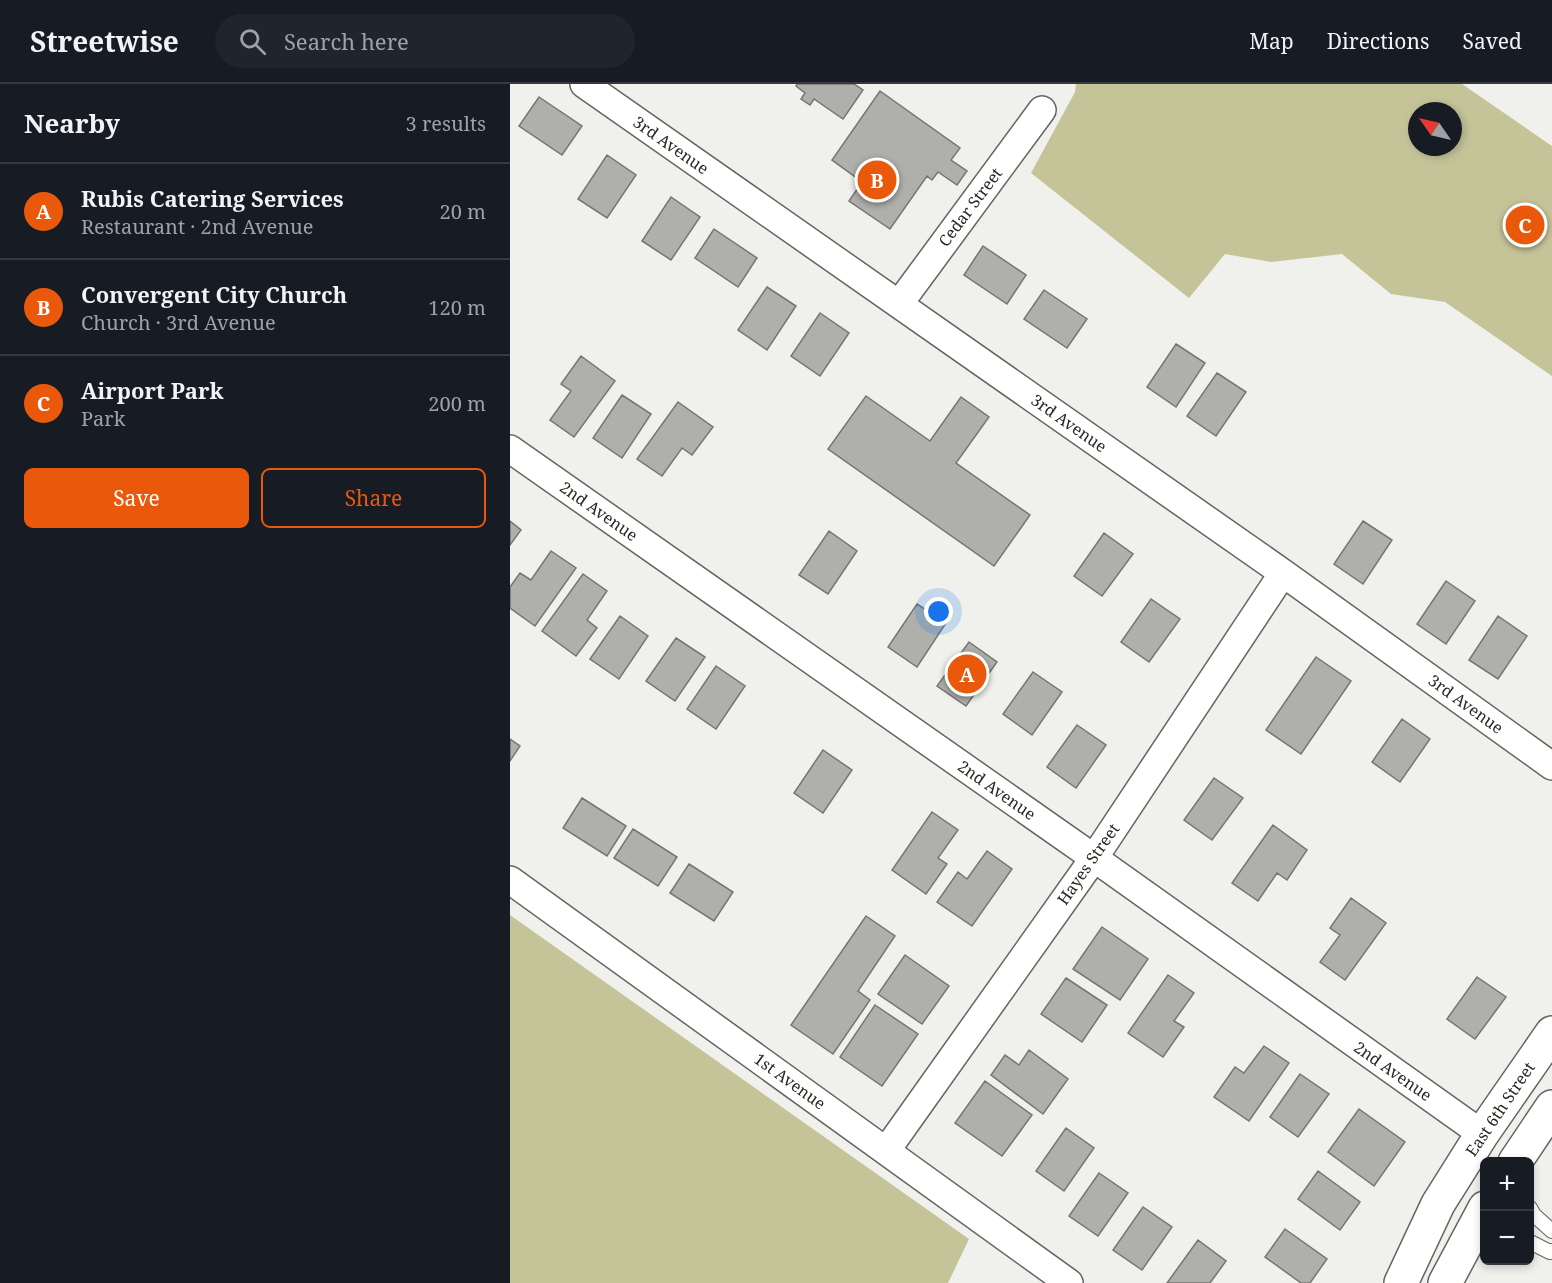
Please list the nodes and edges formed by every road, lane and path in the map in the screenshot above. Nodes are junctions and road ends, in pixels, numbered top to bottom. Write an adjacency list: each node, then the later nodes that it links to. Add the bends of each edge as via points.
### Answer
1 (584, 84): 3 (street, 3rd Avenue)
2 (1042, 110): 3 (street, Cedar Street)
3 (899, 304): 5 (street, 3rd Avenue)
4 (510, 449): 7 (street, 2nd Avenue)
5 (1282, 573): 6 (street, 3rd Avenue); 7 (street, Hayes Street)
6 (1552, 766)
7 (1094, 858): 11 (street, 2nd Avenue); 12 (street, Hayes Street)
8 (510, 880): 12 (street, 1st Avenue)
9 (1552, 1033): 11 (street, East 6th Street)
10 (1552, 1107): 13 (street)
11 (1482, 1134): 21 (street, East 6th Street, via 1438,1204)
12 (886, 1151): 20 (street, 1st Avenue)
13 (1519, 1157)
14 (1484, 1211): 19 (street)
15 (1532, 1211): 16 (lane)
16 (1552, 1231)
17 (1534, 1244): 18 (lane)
18 (1552, 1251)
19 (1463, 1259)
20 (1069, 1283)
21 (1401, 1283)

